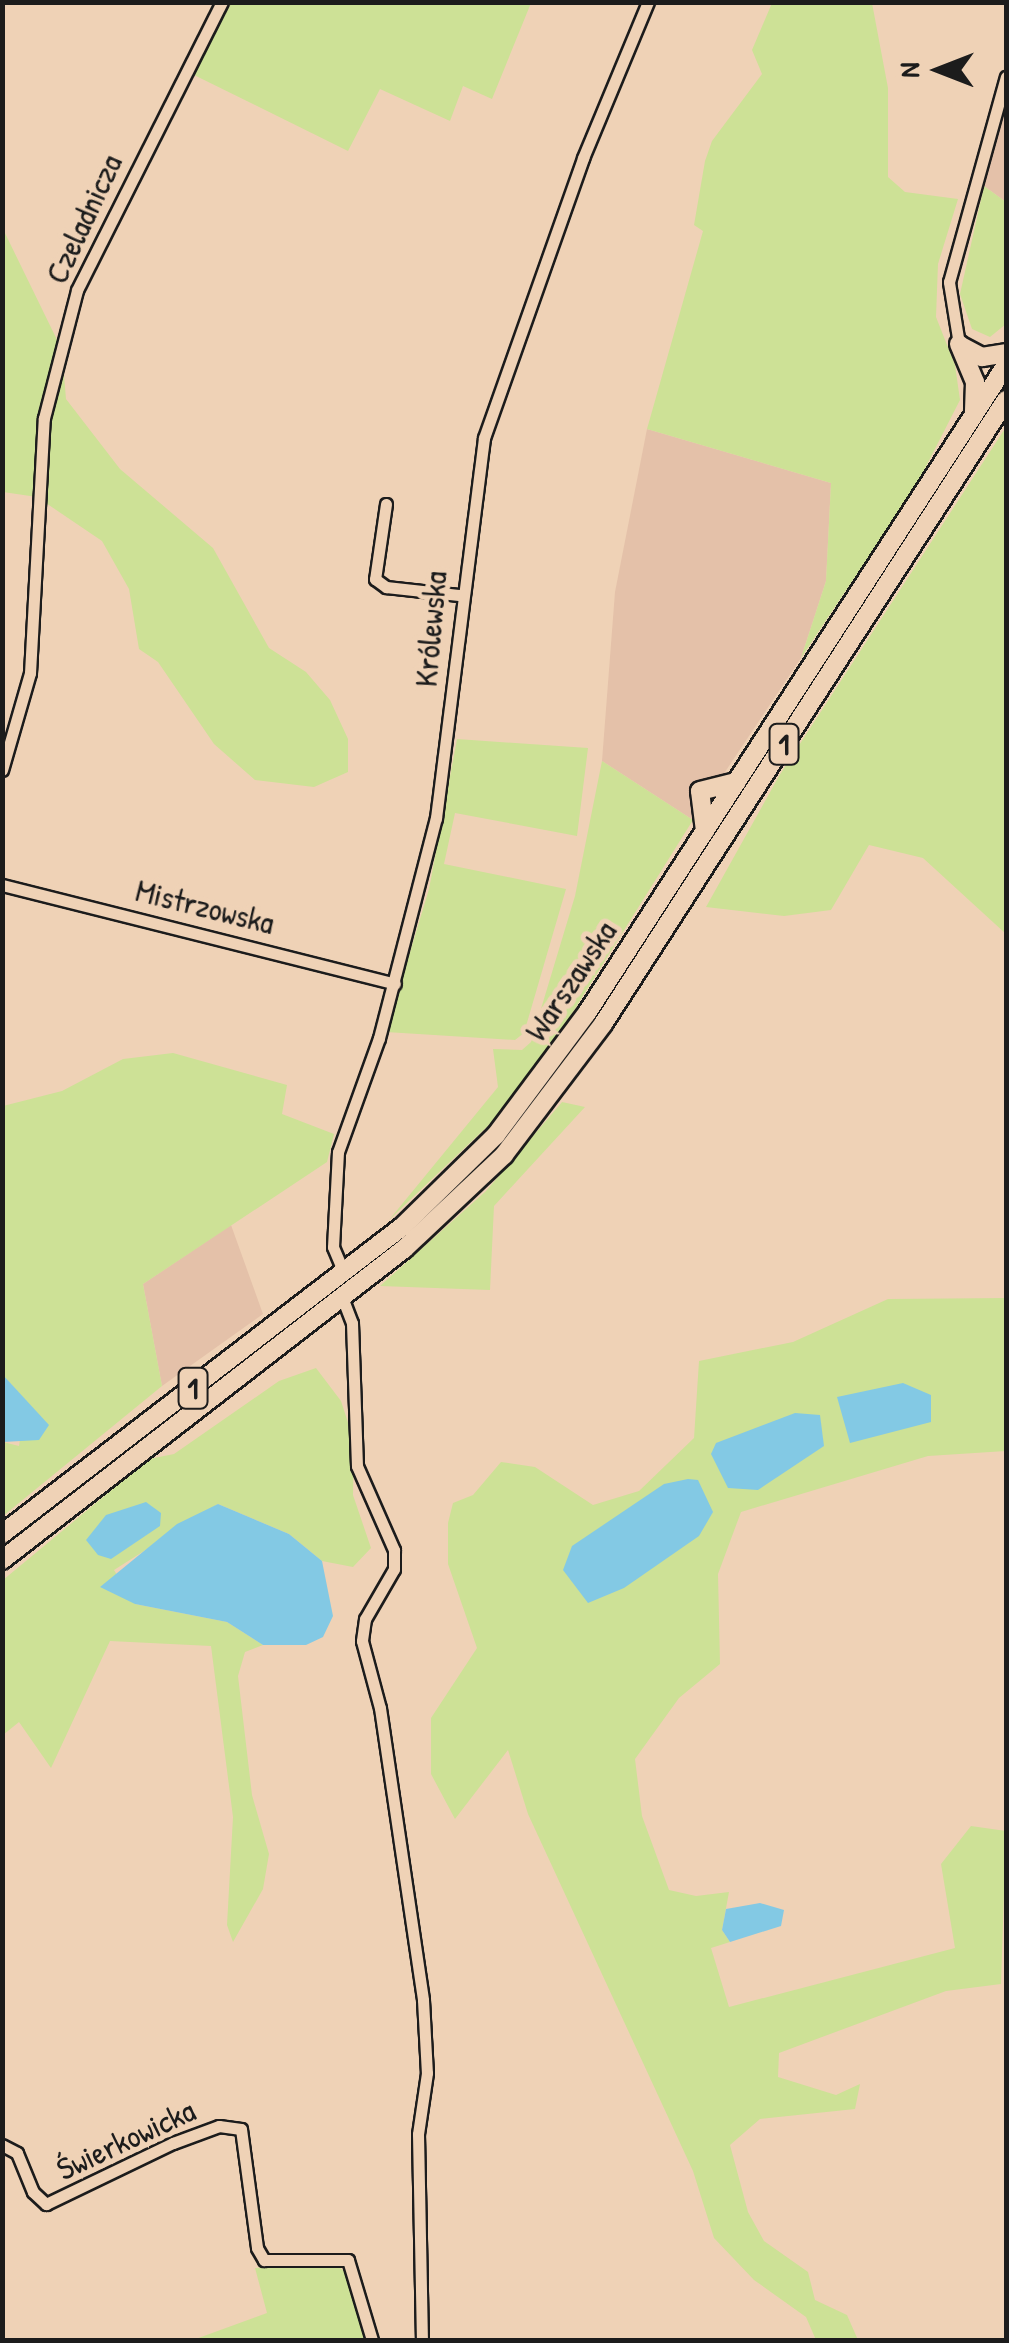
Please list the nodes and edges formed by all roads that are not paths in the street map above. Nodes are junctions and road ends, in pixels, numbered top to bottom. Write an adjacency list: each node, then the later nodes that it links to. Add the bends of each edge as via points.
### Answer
1 (222, 2): 11 (street, Czeladnicza, via 77,290 44,418 30,673)
2 (648, 2): 10 (street, Królewska, via 494,405)
3 (1006, 77): 4 (street, via 949,282)
4 (959, 344): 5 (main road, via 982,358); 8 (main road, via 975,382)
5 (1006, 354)
6 (1006, 365): 8 (main road, Warszawska / 1)
7 (1006, 400): 17 (main road, Warszawska / 1, via 560,1086 452,1208)
8 (972, 418): 12 (main road, Warszawska / 1)
9 (386, 504): 10 (street, via 375,579 386,587)
10 (459, 595): 15 (street, Królewska, via 451,730)
11 (2, 770)
12 (737, 782): 13 (main road, Warszawska / 1); 13 (main road, via 700,791)
13 (706, 831): 16 (main road, Warszawska / 1, via 525,1100 463,1172)
14 (2, 884): 15 (street, Mistrzowska)
15 (394, 984): 16 (street, Królewska, via 338,1152 333,1247)
16 (344, 1273): 18 (main road, Warszawska / 1)
17 (342, 1297): 19 (main road, Warszawska / 1); 22 (street, via 352,1322 357,1466 394,1550 394,1569 365,1619 362,1641 380,1708 423,2000)
18 (2, 1534)
19 (2, 1560)
20 (2, 2146): 21 (street, Świerkowicka, via 17,2153 33,2192 46,2204 173,2142 219,2126 240,2129 264,2260 348,2260)
21 (372, 2340)
22 (422, 2340)

